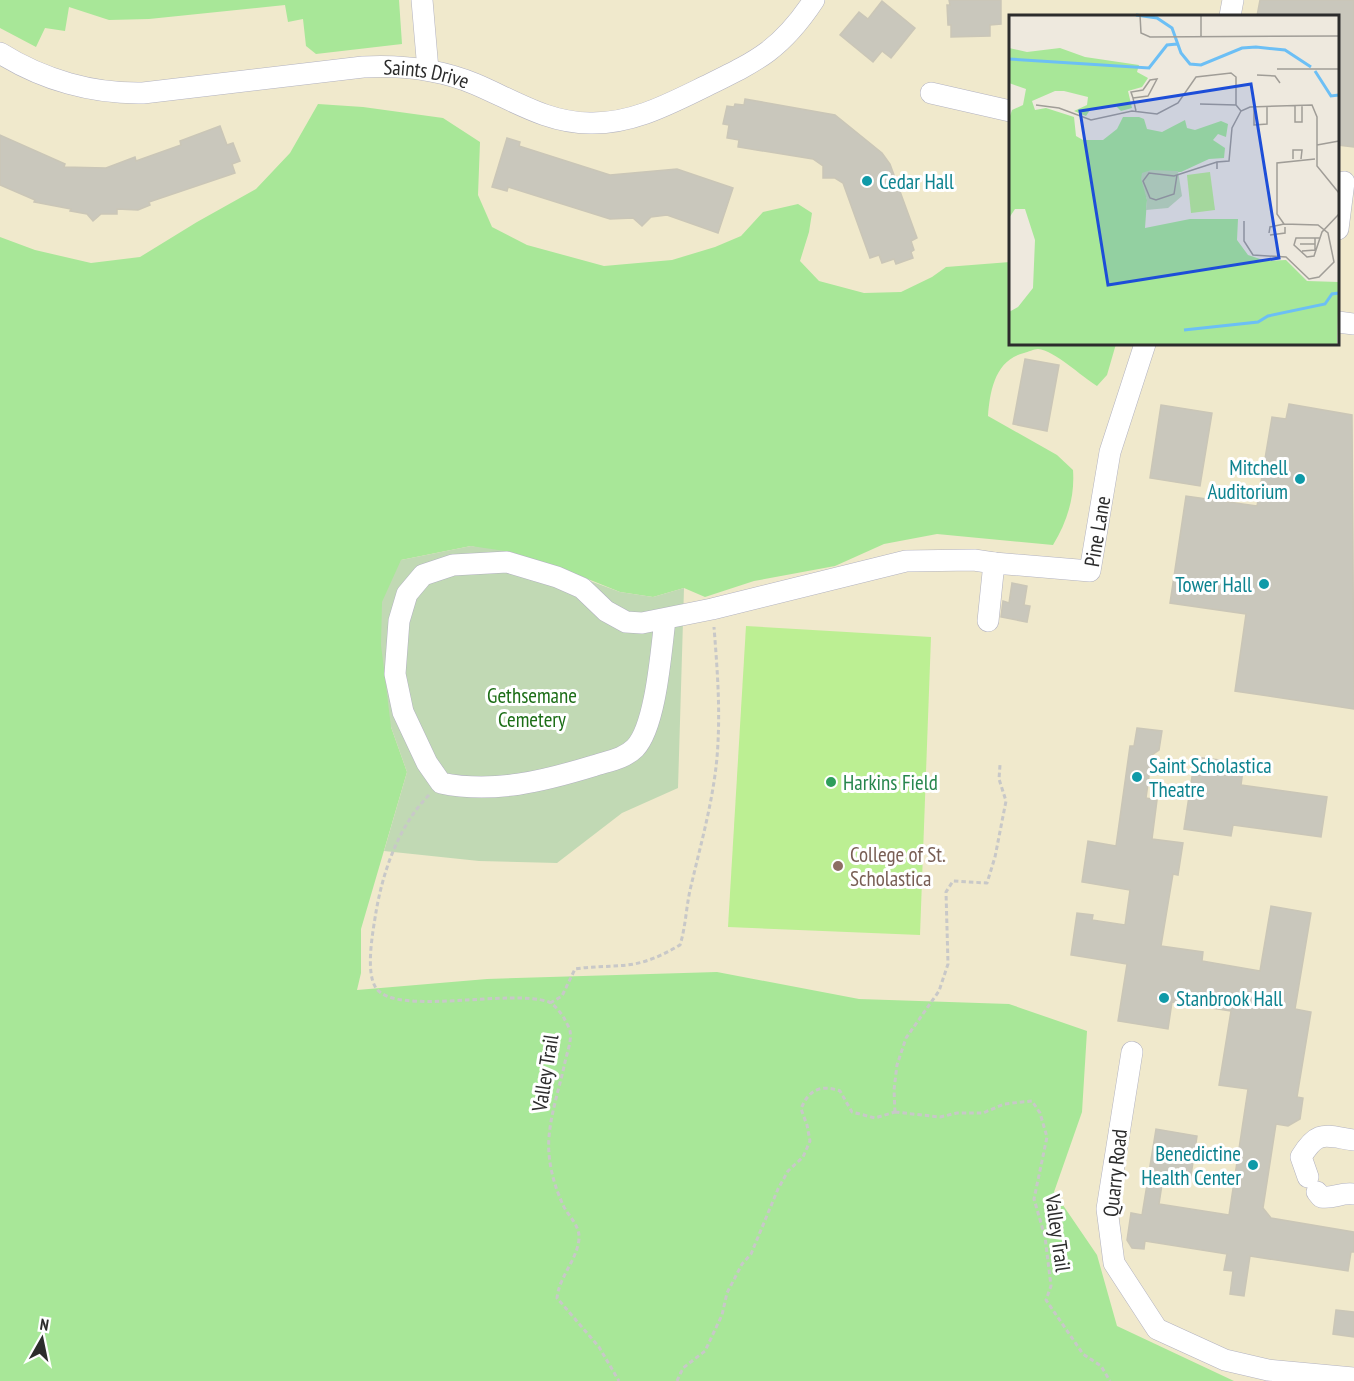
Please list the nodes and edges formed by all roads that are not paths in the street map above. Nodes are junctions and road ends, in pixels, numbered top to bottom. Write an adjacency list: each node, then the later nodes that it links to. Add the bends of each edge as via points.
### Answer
1 (422, 0): 6 (lane)
2 (814, 0): 6 (lane, Saints Drive, via 796,27 763,57 660,108 616,121 589,123 552,118 472,83)
3 (1233, 0): 4 (lane)
4 (1230, 15)
5 (0, 53): 6 (lane, Saints Drive, via 67,84 113,93 143,93 363,67)
6 (428, 70)
7 (932, 93): 8 (lane)
8 (1009, 111)
9 (1345, 182): 10 (lane)
10 (1339, 223)
11 (1339, 322): 12 (lane)
12 (1354, 324)
13 (1145, 345): 14 (lane, Pine Lane, via 1110,452 1090,571)
14 (994, 563): 15 (lane, via 906,561); 16 (lane)
15 (665, 620): 15 (lane, via 626,622 606,611 582,588 507,562 453,565 423,575 406,594 399,621 396,674 403,712 441,783 475,788 516,786 624,756 636,747 650,717)
16 (988, 621)
17 (1132, 1052): 20 (lane, Quarry Road, via 1107,1209 1114,1263 1157,1329 1225,1360)
18 (1354, 1140): 19 (lane, via 1322,1136 1310,1142 1301,1157 1321,1197)
19 (1354, 1194)
20 (1318, 1378): 21 (lane, Quarry Road)
21 (1354, 1378)

